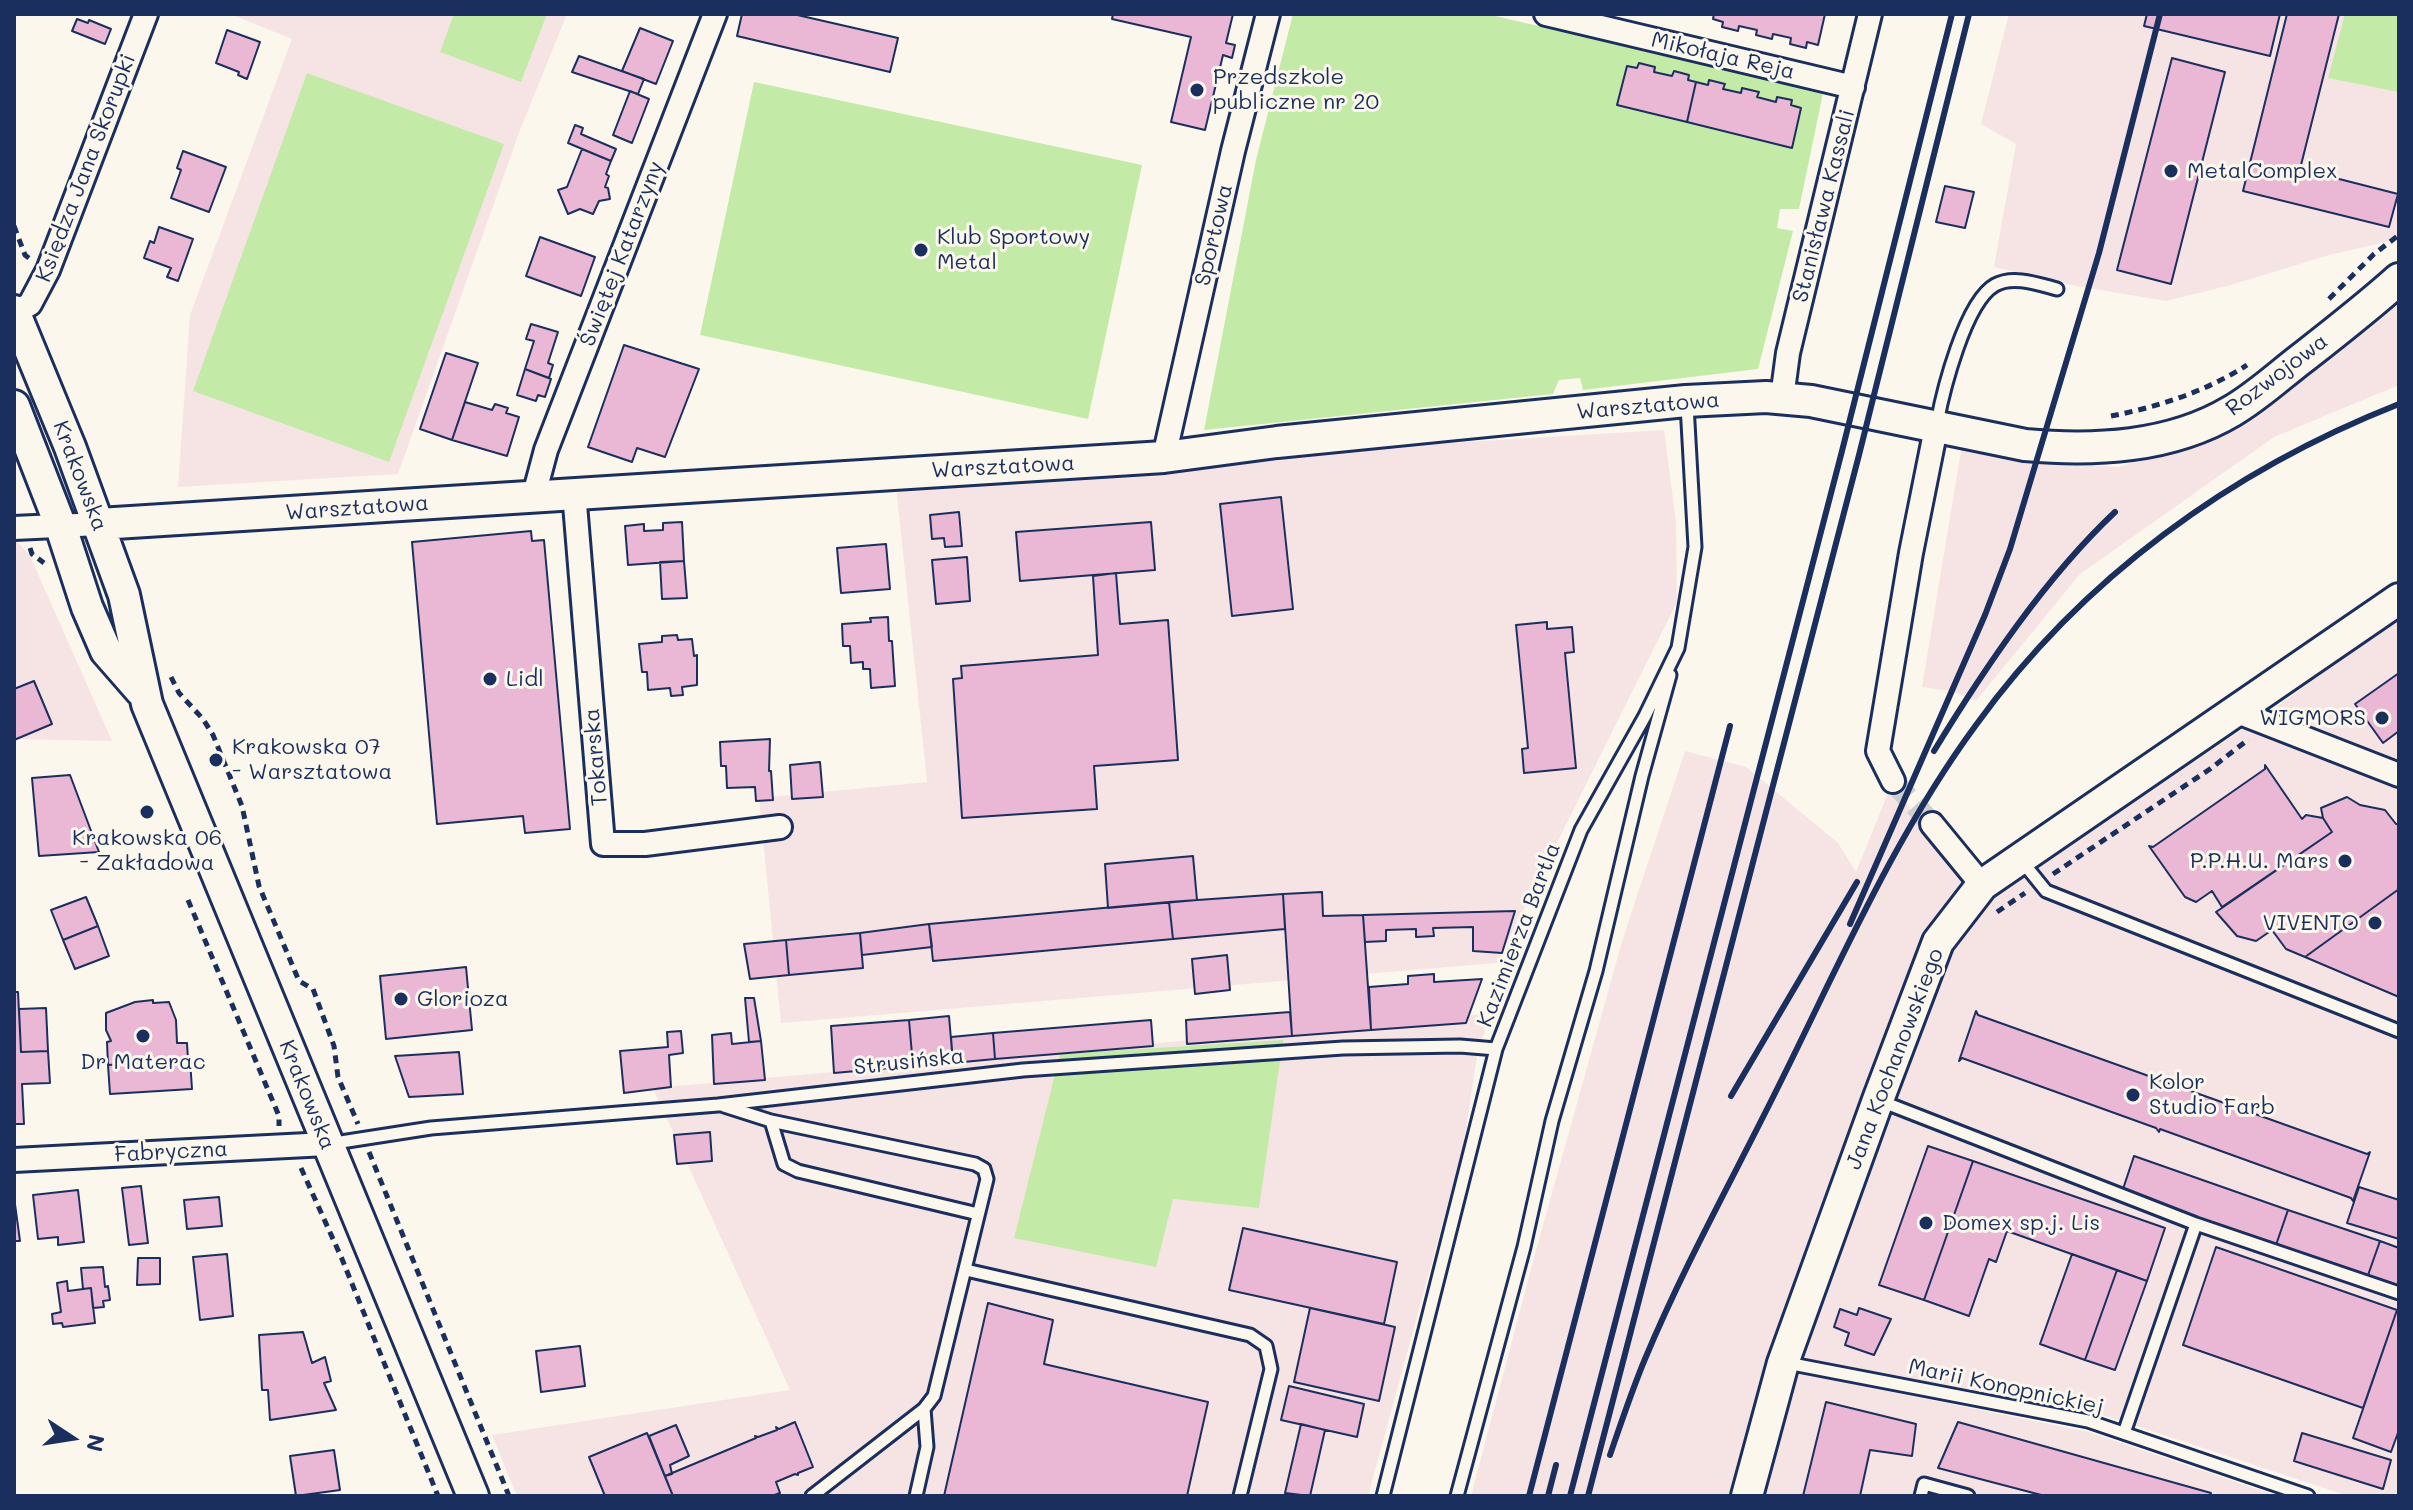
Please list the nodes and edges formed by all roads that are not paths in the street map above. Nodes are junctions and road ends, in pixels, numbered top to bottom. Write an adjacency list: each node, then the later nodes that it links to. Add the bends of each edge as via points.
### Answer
1 (146, 14): 10 (street, Księdza Jana Skorupki, via 48,270 30,304)
2 (715, 14): 18 (street, Świętej Katarzyny, via 546,450)
3 (1268, 14): 16 (street, Sportowa)
4 (1546, 14): 6 (street, Mikołaja Reja)
5 (1870, 14): 7 (street, Stanisława Kassali)
6 (1581, 18): 7 (street, Mikołaja Reja)
7 (1853, 87): 11 (street, Stanisława Kassali, via 1788,353)
8 (2399, 279): 15 (street, Rozwojowa, via 2233,411 2171,436 2057,448)
9 (2057, 289): 15 (lane, via 2013,281 1995,285 1985,295 1966,326)
10 (14, 312): 19 (street, Krakowska)
11 (1782, 398): 12 (street, Warsztatowa); 14 (street, Warsztatowa)
12 (1686, 401): 16 (street, Warsztatowa); 23 (lane, Kazimierza Bartla, via 1695,547)
13 (14, 406): 20 (street, Krakowska)
14 (1904, 420): 15 (street, Rozwojowa)
15 (1936, 428): 27 (street, via 1878,751)
16 (1164, 457): 17 (street, Warsztatowa)
17 (574, 492): 18 (street, Warsztatowa); 29 (street, Tokarska, via 603,844 645,844)
18 (534, 495): 19 (street, Warsztatowa)
19 (99, 524): 20 (street); 24 (street, Krakowska, via 124,595)
20 (61, 527): 21 (street); 24 (street, Krakowska, via 106,651)
21 (14, 528)
22 (2399, 599): 25 (street, Jana Kochanowskiego)
23 (1678, 648): 33 (lane, Kazimierza Bartla, via 1581,830); 51 (lane)
24 (143, 692): 37 (street, Krakowska)
25 (2235, 711): 26 (street); 30 (street, Jana Kochanowskiego)
26 (2399, 775)
27 (1893, 781)
28 (1932, 824): 31 (street)
29 (780, 827)
30 (2021, 859): 31 (street, Jana Kochanowskiego); 32 (lane, via 2046,891)
31 (1982, 885): 34 (street, Jana Kochanowskiego, via 1938,942)
32 (2399, 1031)
33 (1496, 1049): 35 (lane, Strusińska, via 1343,1048 1023,1070); 50 (lane, Kazimierza Bartla)
34 (1878, 1100): 40 (lane); 43 (street, Jana Kochanowskiego)
35 (718, 1105): 36 (lane); 37 (lane, Strusińska, via 431,1128)
36 (771, 1121): 39 (lane, via 784,1164 798,1171); 39 (lane, via 975,1164 987,1179)
37 (327, 1144): 38 (street, Fabryczna); 46 (street, Krakowska)
38 (14, 1160)
39 (978, 1214): 41 (lane)
40 (2196, 1224): 42 (lane); 45 (lane)
41 (966, 1270): 44 (lane, via 934,1396); 49 (lane, via 1250,1335 1266,1346 1271,1369)
42 (2399, 1293)
43 (1783, 1363): 45 (lane, Marii Konopnickiej, via 2088,1421); 52 (street, Jana Kochanowskiego)
44 (924, 1409): 47 (lane); 48 (lane, via 927,1447)
45 (2124, 1433): 55 (lane, Marii Konopnickiej)
46 (473, 1496)
47 (812, 1496)
48 (916, 1496)
49 (1240, 1496)
50 (1383, 1496)
51 (1457, 1496)
52 (1747, 1496)
53 (1921, 1496): 54 (lane, via 1924,1484)
54 (1968, 1496)
55 (2308, 1496)

